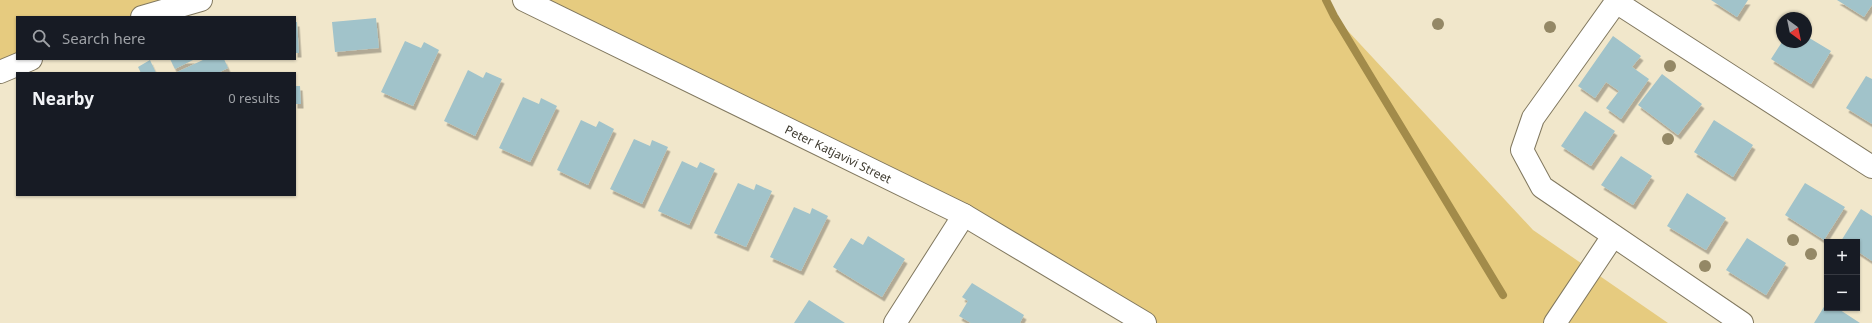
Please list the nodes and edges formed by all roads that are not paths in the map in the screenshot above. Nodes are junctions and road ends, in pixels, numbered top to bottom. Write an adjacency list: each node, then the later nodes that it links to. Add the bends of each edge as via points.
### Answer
1 (201, 0): 4 (street)
2 (524, 0): 8 (street, Peter Katjavivi Street)
3 (1616, 1): 7 (street); 9 (street, via 1533,118 1522,150 1542,187)
4 (145, 16)
5 (29, 60): 6 (street)
6 (0, 72)
7 (1872, 167)
8 (964, 215): 10 (street); 11 (street, Peter Katjavivi Street)
9 (1613, 236): 12 (street); 13 (street)
10 (895, 323)
11 (1145, 323)
12 (1555, 323)
13 (1742, 323)

